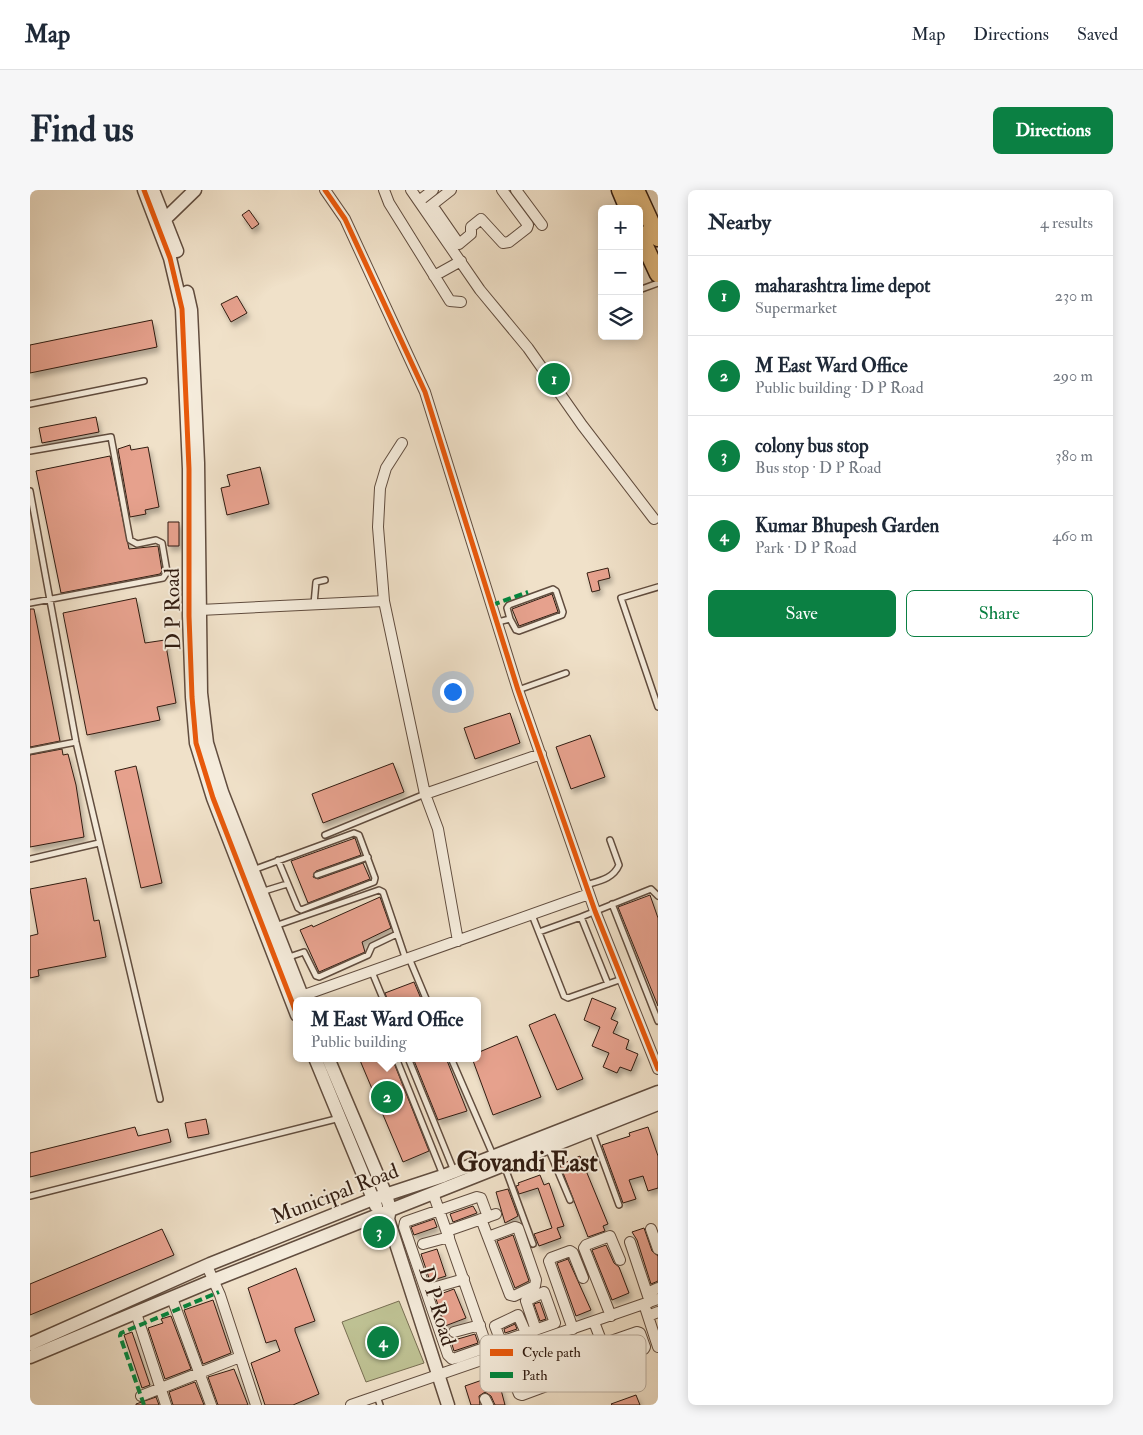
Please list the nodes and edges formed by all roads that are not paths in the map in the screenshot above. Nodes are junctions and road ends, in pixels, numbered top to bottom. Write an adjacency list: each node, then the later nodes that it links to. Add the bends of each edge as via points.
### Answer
1 (144, 190): 16 (street, D P Road)
2 (153, 190): 16 (street, D P Road)
3 (195, 190): 16 (street)
4 (325, 190): 42 (street, via 345,219 425,392)
5 (384, 190): 23 (street)
6 (411, 190): 13 (street)
7 (433, 190): 13 (street)
8 (451, 190): 15 (street)
9 (502, 190): 20 (street, via 528,228 504,243 481,219 471,227 472,234)
10 (516, 190): 17 (street)
11 (620, 190): 14 (highway)
12 (636, 190): 18 (highway)
13 (419, 201): 15 (street)
14 (626, 205)
15 (429, 208): 20 (street)
16 (162, 222): 33 (street, D P Road, via 179,259 191,310)
17 (542, 225)
18 (658, 238)
19 (643, 242): 22 (highway)
20 (456, 246): 21 (street)
21 (460, 261): 23 (street); 32 (street)
22 (658, 274)
23 (434, 276): 26 (street, via 450,301)
24 (658, 283): 25 (lane)
25 (643, 289)
26 (461, 302)
27 (144, 381): 28 (lane)
28 (30, 404)
29 (402, 444): 37 (street, via 386,468 380,488 378,527)
30 (30, 451): 36 (lane, via 111,437 130,540 137,544 156,540 162,543 167,572 163,578)
31 (30, 491): 36 (lane)
32 (654, 519)
33 (194, 578): 40 (street, D P Road); 46 (street, D P Road, via 191,688)
34 (325, 580): 39 (lane, via 316,582)
35 (658, 587): 45 (lane, via 621,598)
36 (50, 599): 38 (lane); 47 (lane)
37 (384, 601): 39 (street); 50 (street)
38 (30, 602)
39 (314, 604): 40 (street)
40 (200, 610): 46 (street, D P Road)
41 (510, 618): 41 (lane, via 509,605 556,590 562,615 519,631); 42 (lane)
42 (498, 622): 44 (street)
43 (566, 674): 44 (lane)
44 (518, 690): 49 (street)
45 (658, 707)
46 (200, 728): 51 (street, D P Road, via 196,743)
47 (76, 742): 48 (lane); 54 (lane)
48 (30, 751)
49 (540, 754): 50 (street); 61 (street)
50 (425, 794): 52 (lane); 71 (street, via 438,829)
51 (220, 802): 58 (street, D P Road); 79 (street, D P Road)
52 (325, 835)
53 (610, 840): 61 (lane, via 619,865 616,872)
54 (99, 843): 56 (lane); 92 (lane)
55 (368, 858): 57 (lane, via 359,835 354,833); 59 (lane); 60 (lane, via 374,882 301,910)
56 (30, 859)
57 (278, 860): 58 (lane); 60 (lane)
58 (252, 870): 62 (street, D P Road)
59 (317, 875)
60 (287, 884): 62 (lane)
61 (588, 890): 65 (street); 66 (street)
62 (261, 892): 68 (street, D P Road)
63 (658, 896): 64 (lane, via 651,889)
64 (612, 904): 65 (lane); 84 (lane)
65 (595, 910): 67 (lane); 77 (street)
66 (532, 915): 69 (lane); 71 (street)
67 (581, 917): 69 (lane); 78 (lane)
68 (274, 926): 70 (lane, via 379,890); 72 (street, D P Road)
69 (539, 932): 78 (lane, via 564,996 568,998)
70 (397, 934): 73 (lane); 74 (lane, via 372,946 368,955)
71 (458, 941): 73 (street)
72 (287, 958): 74 (lane, via 304,952 319,977); 80 (street, D P Road)
73 (407, 959): 75 (street); 83 (lane)
74 (355, 963): 76 (lane)
75 (372, 972): 76 (street); 82 (lane)
76 (359, 976): 81 (street)
77 (622, 979): 78 (lane); 90 (street)
78 (608, 984)
79 (298, 997)
80 (298, 997)
81 (304, 997)
82 (382, 997)
83 (425, 997)
84 (658, 1021)
85 (317, 1062): 94 (street, D P Road)
86 (330, 1062): 101 (street, D P Road)
87 (398, 1062): 99 (lane)
88 (409, 1062): 99 (lane)
89 (454, 1062): 97 (lane)
90 (658, 1069)
91 (658, 1092): 97 (street, Municipal Road)
92 (160, 1099)
93 (657, 1107): 95 (street, Municipal Road)
94 (340, 1118): 102 (lane); 103 (street, D P Road)
95 (592, 1130): 96 (street, Municipal Road); 105 (lane)
96 (548, 1147): 98 (street, Municipal Road); 104 (lane)
97 (493, 1156): 99 (street, Municipal Road)
98 (504, 1165): 99 (street, Municipal Road); 114 (lane)
99 (448, 1178): 100 (street, Municipal Road); 101 (street, Municipal Road)
100 (433, 1192): 106 (street); 107 (street, Municipal Road)
101 (386, 1195): 103 (street, Municipal Road); 107 (street, D P Road)
102 (30, 1196)
103 (374, 1199): 107 (street, D P Road); 117 (street, Municipal Road)
104 (570, 1200)
105 (619, 1205)
106 (439, 1210): 108 (street, via 477,1197 481,1198); 110 (street); 122 (street, via 408,1220 404,1227)
107 (386, 1214): 120 (street, Municipal Road); 146 (street, D P Road)
108 (489, 1217): 110 (street); 111 (street)
109 (651, 1229): 115 (street)
110 (448, 1234): 113 (street); 119 (street)
111 (488, 1237): 111 (street, via 510,1295 535,1286 536,1280 518,1228)
112 (630, 1242): 124 (street)
113 (424, 1244)
114 (533, 1244)
115 (658, 1249)
116 (620, 1260): 127 (street, via 610,1236 584,1248)
117 (207, 1266): 120 (street); 139 (street, Municipal Road)
118 (582, 1278): 130 (street, via 570,1251 551,1258 549,1262)
119 (464, 1279): 122 (street); 129 (street)
120 (214, 1280): 123 (street, Municipal Road); 143 (street)
121 (658, 1288): 124 (street)
122 (426, 1290): 141 (street, via 448,1355 452,1359)
123 (172, 1298): 125 (street, Municipal Road); 145 (street)
124 (650, 1300): 126 (street); 127 (street)
125 (136, 1313): 142 (street, Municipal Road); 147 (street)
126 (653, 1314): 140 (street)
127 (610, 1316): 128 (street)
128 (594, 1322): 130 (street); 136 (street)
129 (480, 1325): 131 (street); 132 (street)
130 (573, 1329): 135 (street)
131 (454, 1332)
132 (484, 1335)
133 (498, 1335): 134 (street, via 495,1326 518,1315 531,1331)
134 (520, 1335)
135 (556, 1335)
136 (599, 1335)
137 (627, 1335): 138 (street, via 637,1332)
138 (641, 1335)
139 (30, 1344)
140 (657, 1344)
141 (480, 1350)
142 (30, 1356)
143 (240, 1357): 145 (street); 154 (street)
144 (480, 1362): 146 (street)
145 (199, 1372): 147 (street); 153 (street)
146 (438, 1376): 151 (street); 156 (street, D P Road)
147 (160, 1389): 150 (street); 152 (street)
148 (520, 1392): 149 (street, via 522,1396)
149 (532, 1392)
150 (141, 1396)
151 (379, 1401): 155 (street)
152 (166, 1405)
153 (211, 1405)
154 (256, 1405)
155 (350, 1405)
156 (448, 1405)

